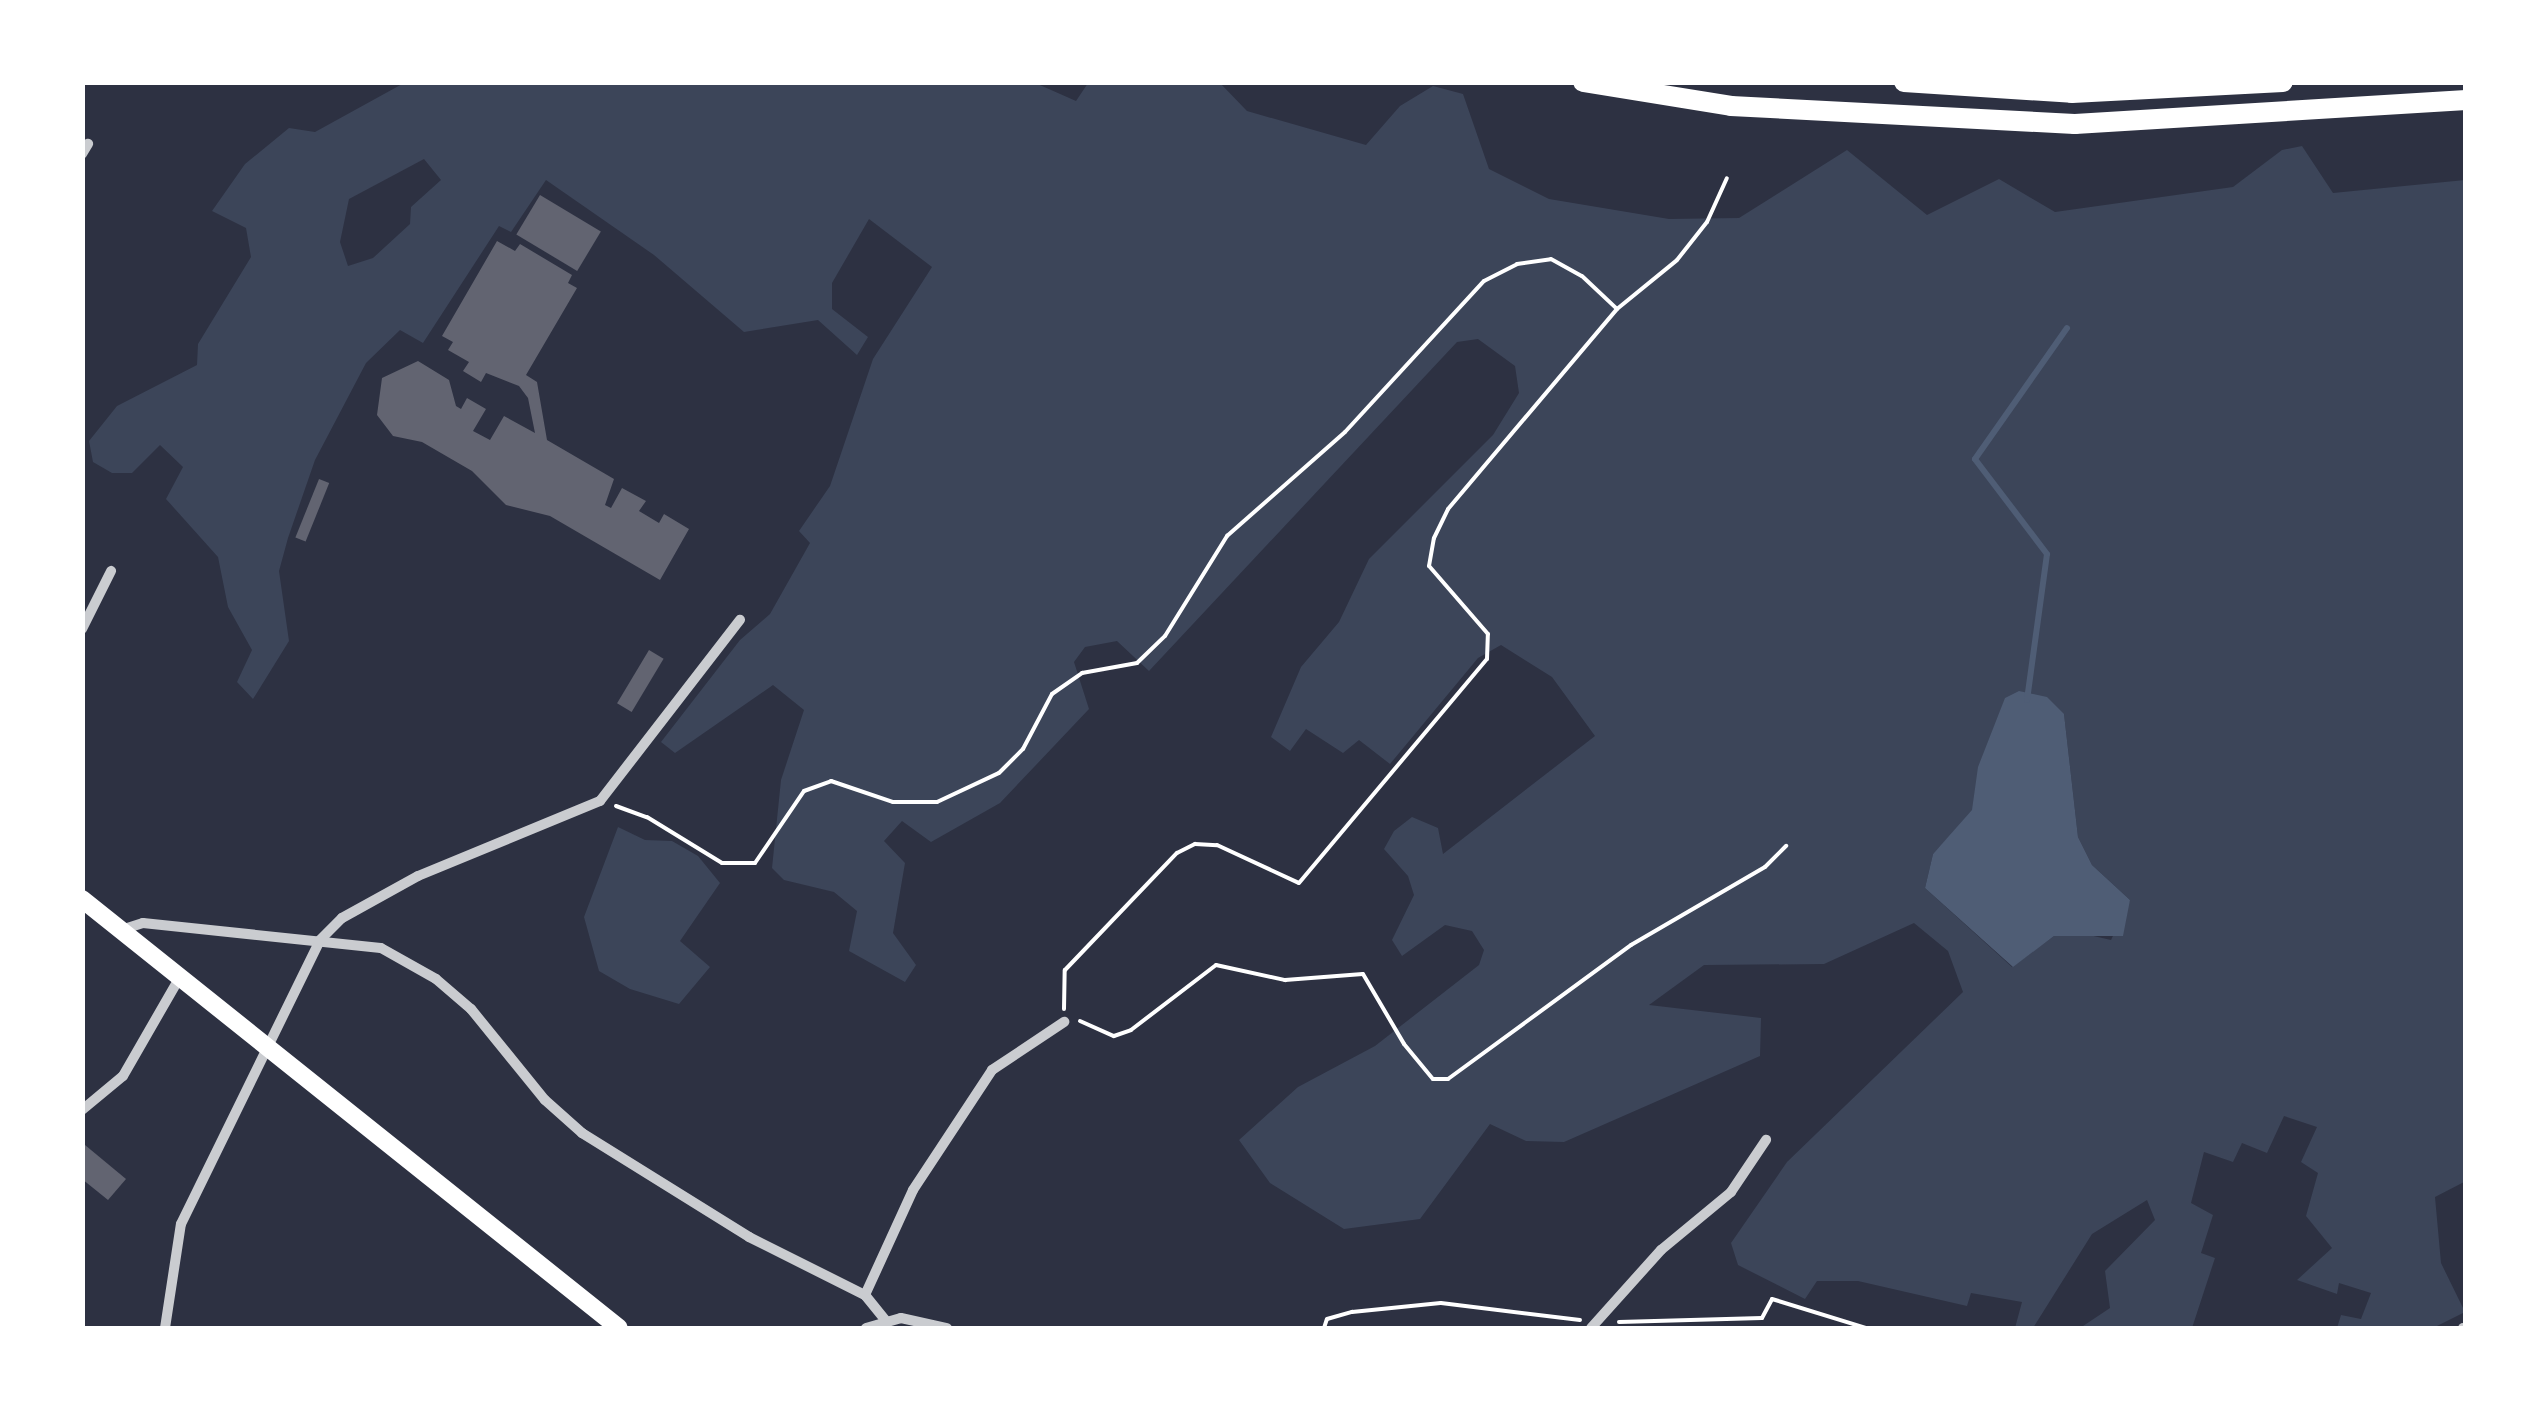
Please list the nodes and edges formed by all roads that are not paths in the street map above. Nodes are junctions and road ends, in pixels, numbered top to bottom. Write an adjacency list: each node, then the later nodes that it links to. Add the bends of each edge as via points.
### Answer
1 (1582, 82): 4 (highway, via 1731,106 2075,124)
2 (1904, 82): 3 (highway, via 2072,92)
3 (2282, 82)
4 (2466, 100)
5 (111, 571): 7 (street)
6 (740, 620): 10 (street, via 600,801 418,876 342,918)
7 (82, 629)
8 (82, 900): 9 (main road)
9 (121, 930): 10 (street, via 143,923 275,941); 11 (main road)
10 (320, 940): 13 (street); 16 (street, via 381,948 436,979 582,1133 766,1247)
11 (180, 978): 13 (main road); 14 (street, via 123,1076)
12 (1064, 1022): 16 (street, via 992,1070 913,1190)
13 (268, 1046): 18 (street, via 181,1224); 19 (main road)
14 (82, 1110)
15 (1766, 1140): 22 (street, via 1730,1192 1661,1250)
16 (864, 1295): 17 (street)
17 (885, 1320): 20 (street); 21 (street)
18 (165, 1328)
19 (620, 1328)
20 (866, 1328)
21 (947, 1328)
22 (1591, 1328)

